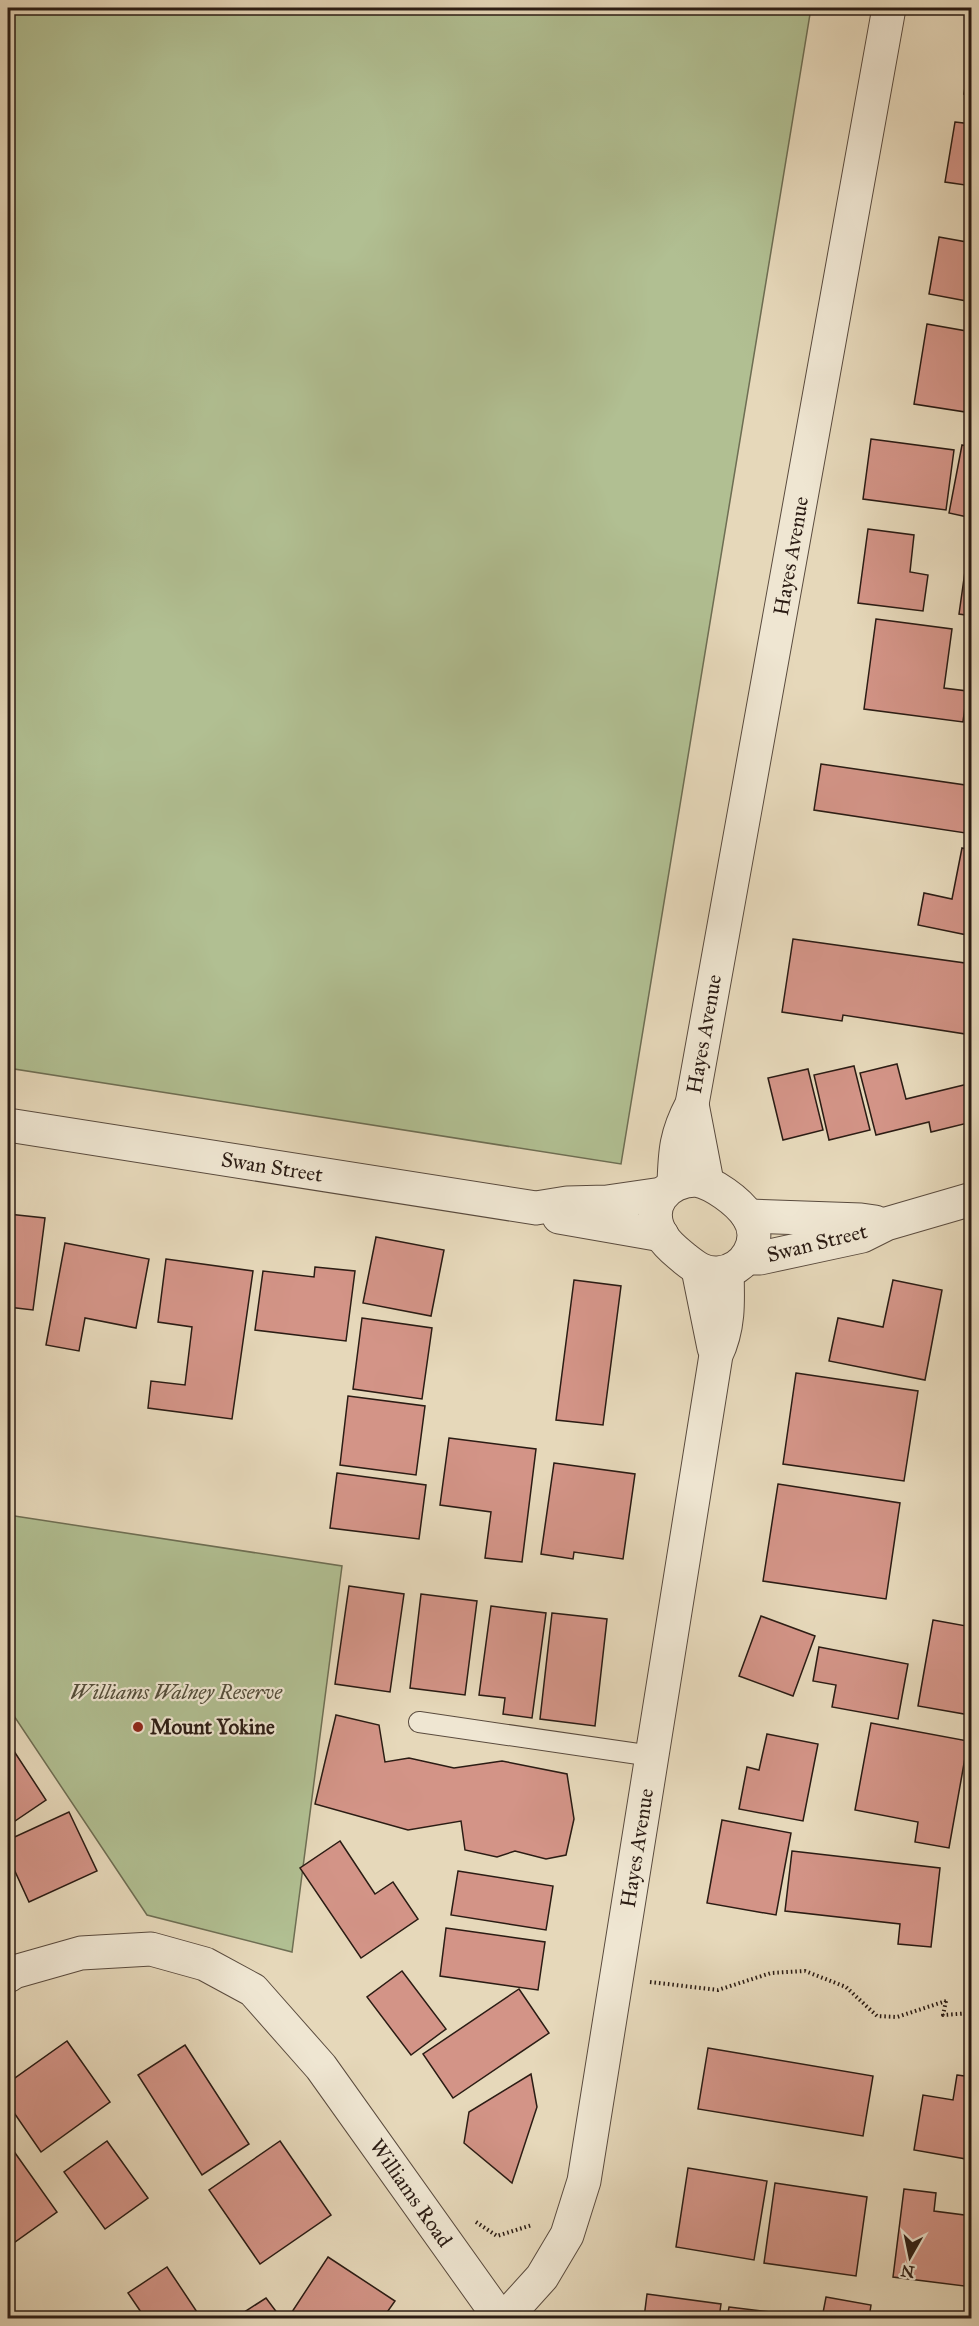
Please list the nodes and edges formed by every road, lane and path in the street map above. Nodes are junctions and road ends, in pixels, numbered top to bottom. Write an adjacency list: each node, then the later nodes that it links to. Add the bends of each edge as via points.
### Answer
1 (890, 8): 2 (street, Hayes Avenue)
2 (692, 1104): 4 (street, Hayes Avenue); 5 (street, Hayes Avenue, via 680,1125)
3 (8, 1125): 7 (street, Swan Street)
4 (707, 1182): 5 (street, via 683,1181); 8 (street)
5 (668, 1189): 7 (street, Swan Street, via 607,1202); 10 (street, via 656,1206 656,1222)
6 (972, 1199): 9 (street, Swan Street)
7 (536, 1208): 10 (street, Swan Street, via 545,1214)
8 (748, 1216): 9 (street, Swan Street); 11 (street, via 754,1232 752,1246)
9 (886, 1224): 11 (street, Swan Street, via 862,1236)
10 (662, 1235): 11 (street, via 670,1247)
11 (724, 1266): 13 (street, Hayes Avenue, via 728,1312 716,1355)
12 (419, 1722): 13 (lane)
13 (652, 1756): 15 (street, Hayes Avenue)
14 (8, 1976): 17 (street, Williams Road, via 81,1953 151,1949 205,1964 254,1990 321,2067)
15 (617, 1978): 16 (path, via 718,1990 771,1973 804,1971 846,1987 877,2016 897,2017 946,2001 943,2015); 17 (street, Hayes Avenue, via 584,2181 567,2235 542,2277)
16 (972, 2013)
17 (503, 2319)

